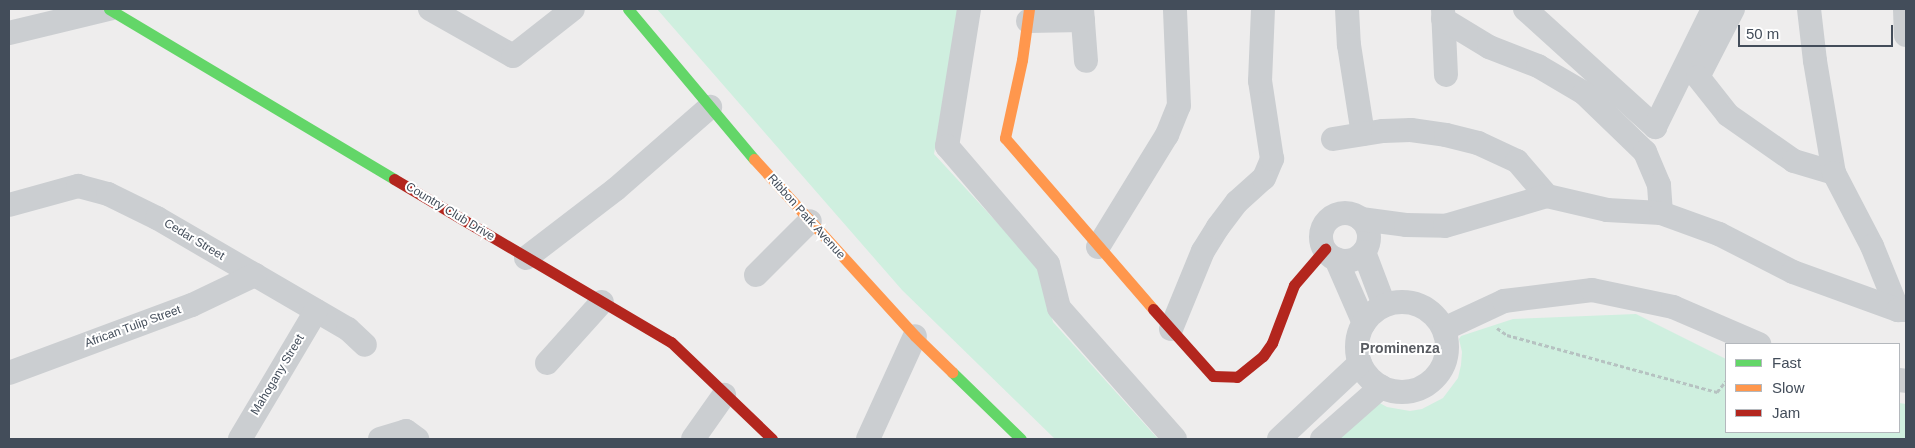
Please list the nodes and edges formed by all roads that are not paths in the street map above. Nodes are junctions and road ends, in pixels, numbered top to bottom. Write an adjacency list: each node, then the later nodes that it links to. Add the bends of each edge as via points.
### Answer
1 (103, 9): 17 (street, Country Club Drive); 33 (street, Country Club Drive)
2 (430, 9): 3 (street, via 513,56)
3 (573, 9)
4 (628, 9): 21 (street, Ribbon Park Avenue)
5 (969, 9): 58 (street, via 947,146 1048,264 1059,308)
6 (1175, 9): 30 (street, via 1179,106 1167,135)
7 (1263, 9): 41 (street, via 1260,81 1272,159 1264,178 1237,202 1218,227 1204,251)
8 (1348, 9): 22 (street, via 1349,45)
9 (1525, 9): 10 (street, via 1655,127)
10 (1713, 9)
11 (1733, 9): 24 (street, via 1698,77 1728,115 1794,161)
12 (1809, 9): 24 (street)
13 (1905, 9): 18 (street)
14 (1082, 14): 16 (street); 19 (street)
15 (1443, 14): 20 (street); 27 (street, via 1489,47 1538,66 1584,93 1645,152 1659,185)
16 (1028, 15): 30 (street, via 1005,138)
17 (9, 33)
18 (1906, 35)
19 (1086, 61)
20 (1446, 75)
21 (710, 107): 29 (street, Ribbon Park Avenue); 33 (street, via 616,189)
22 (1363, 134): 23 (street); 25 (street, via 1411,130 1478,144 1517,161)
23 (1333, 139)
24 (1834, 173): 38 (street)
25 (1547, 196): 27 (street, via 1607,210); 28 (street, via 1445,226 1406,226)
26 (9, 205): 34 (street, Cedar Street, via 78,186 108,194 158,218)
27 (1661, 213): 38 (street, via 1719,234 1793,272)
28 (1361, 219): 31 (street, via 1369,235); 32 (street, via 1340,213 1327,221 1322,235)
29 (810, 221): 35 (street); 43 (street, Ribbon Park Avenue)
30 (1098, 247): 41 (street)
31 (1364, 252): 32 (street, via 1351,260); 37 (street)
32 (1330, 254): 40 (street); 41 (street, via 1294,285 1272,344 1263,356 1237,377 1213,376)
33 (526, 258): 36 (street, Country Club Drive)
34 (254, 275): 39 (street, Cedar Street); 48 (street, African Tulip Street, via 192,306)
35 (756, 275)
36 (602, 302): 46 (street); 50 (street, Country Club Drive, via 671,342)
37 (1384, 306): 40 (street); 42 (street, via 1412,303 1425,308)
38 (1902, 310)
39 (316, 311): 45 (street, Cedar Street, via 348,329); 51 (street, Mahogany Street)
40 (1364, 323): 47 (street, via 1358,336)
41 (1171, 329)
42 (1444, 329): 44 (street, via 1504,301 1592,290 1672,308); 49 (street, via 1446,356 1434,380 1418,390 1399,392)
43 (915, 336): 56 (street); 57 (street, Ribbon Park Avenue)
44 (1757, 343)
45 (365, 345)
46 (547, 363)
47 (1360, 363): 49 (street); 59 (street)
48 (9, 373)
49 (1381, 387): 60 (street)
50 (724, 395): 54 (street); 55 (street, Country Club Drive)
51 (240, 439)
52 (380, 439): 53 (street, via 406,431)
53 (417, 439)
54 (693, 439)
55 (772, 439)
56 (868, 439)
57 (1021, 439)
58 (1175, 439)
59 (1278, 439)
60 (1322, 439)

